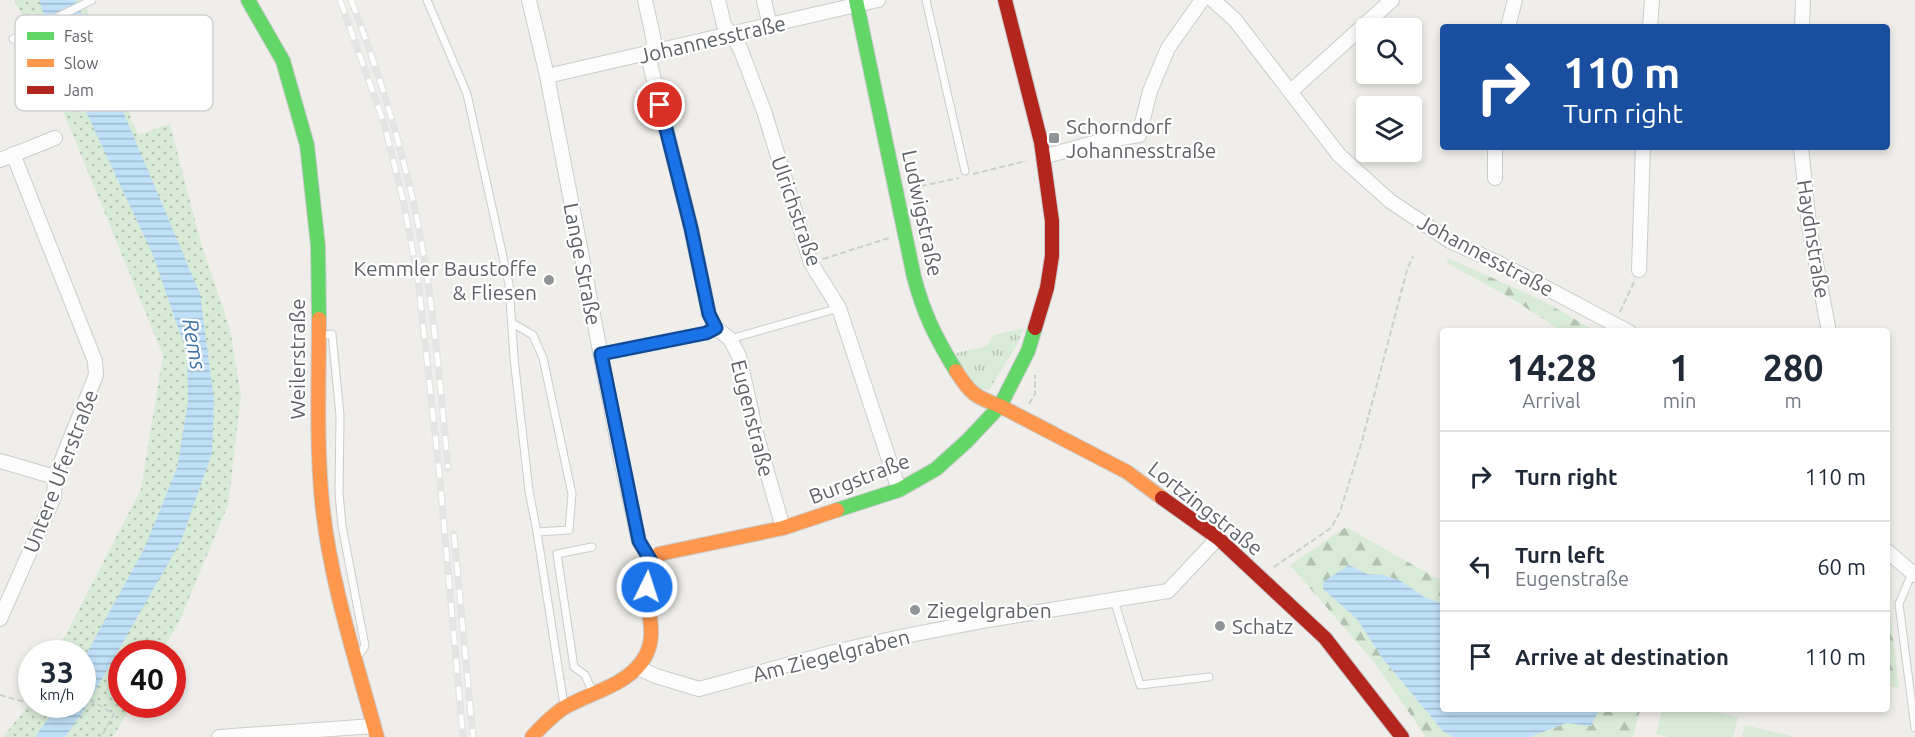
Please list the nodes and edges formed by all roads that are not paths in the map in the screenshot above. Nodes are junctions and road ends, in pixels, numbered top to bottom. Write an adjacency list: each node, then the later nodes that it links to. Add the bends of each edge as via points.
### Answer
1 (248, 0): 41 (street, Weilerstraße, via 283,61 307,145 318,246)
2 (427, 0): 37 (lane, via 466,94 509,284)
3 (529, 0): 25 (street, Lange Straße)
4 (645, 0): 24 (street, via 654,41)
5 (718, 0): 23 (street, Ulrichstraße, via 724,25)
6 (764, 0): 22 (street)
7 (878, 0): 17 (street, Johannesstraße)
8 (926, 0): 33 (lane)
9 (1005, 0): 32 (street, Burgstraße)
10 (1202, 0): 32 (street, via 1168,48 1150,91 1139,135)
11 (1213, 0): 26 (street, Johannesstraße, via 1235,20)
12 (1392, 0): 26 (street)
13 (1515, 0): 19 (street)
14 (1652, 0): 20 (street)
15 (1803, 0): 21 (street)
16 (89, 1): 18 (lane)
17 (856, 3): 22 (street, Johannesstraße); 44 (street, Ludwigstraße, via 903,234 923,310 968,390)
18 (61, 15)
19 (1509, 24)
20 (1650, 24)
21 (1803, 24)
22 (771, 26): 23 (street, Johannesstraße)
23 (731, 34): 24 (street, Johannesstraße); 36 (street, Ulrichstraße, via 764,111 811,263)
24 (652, 53): 25 (street, Johannesstraße); 38 (street, via 650,64 709,314)
25 (547, 76): 43 (street, Lange Straße)
26 (1291, 90): 39 (street, Johannesstraße, via 1339,155 1390,201 1450,241)
27 (55, 138): 31 (street)
28 (1495, 150): 34 (street)
29 (1643, 150): 35 (street)
30 (1801, 150): 40 (street, Haydnstraße, via 1809,226)
31 (6, 157): 46 (street, Untere Uferstraße, via 95,361 96,375)
32 (1043, 157): 44 (street, Burgstraße, via 1052,221 1047,288 1028,351)
33 (965, 171)
34 (1495, 178)
35 (1639, 270)
36 (839, 308): 42 (lane); 47 (street, Ulrichstraße)
37 (512, 323): 49 (lane); 49 (lane, via 533,335 543,358 572,494 569,530)
38 (716, 328): 42 (street, Eugenstraße); 43 (lane)
39 (1623, 328)
40 (1828, 328)
41 (319, 336): 57 (street, Weilerstraße, via 317,428 322,503 337,592); 57 (lane, via 332,334 340,415 342,526 365,646)
42 (730, 339): 48 (street, Eugenstraße, via 739,356)
43 (601, 354): 53 (street, Lange Straße, via 639,541)
44 (1000, 406): 47 (street, Burgstraße, via 936,469); 50 (street, Lortzingstraße, via 1127,472)
45 (0, 461): 46 (street)
46 (55, 477): 56 (street, Untere Uferstraße, via 54,497)
47 (899, 490): 48 (street, Burgstraße)
48 (783, 528): 53 (street, Burgstraße, via 672,550)
49 (537, 532): 61 (lane)
50 (1218, 538): 55 (street, Am Ziegelgraben, via 1168,591); 66 (street, Lortzingstraße, via 1325,638)
51 (592, 547): 60 (lane, via 557,554 574,667 585,675)
52 (1890, 554): 54 (street)
53 (651, 561): 58 (street, via 646,572 651,639)
54 (1914, 574): 62 (lane, via 1899,604)
55 (1114, 600): 58 (street, Am Ziegelgraben, via 905,636 699,689); 59 (lane, via 1140,685)
56 (0, 619)
57 (356, 659): 63 (street, Weilerstraße)
58 (638, 668): 60 (street)
59 (1209, 677)
60 (593, 693): 61 (street)
61 (564, 708): 65 (street)
62 (1915, 728)
63 (375, 731): 64 (street)
64 (219, 737)
65 (532, 737)
66 (1402, 737)

